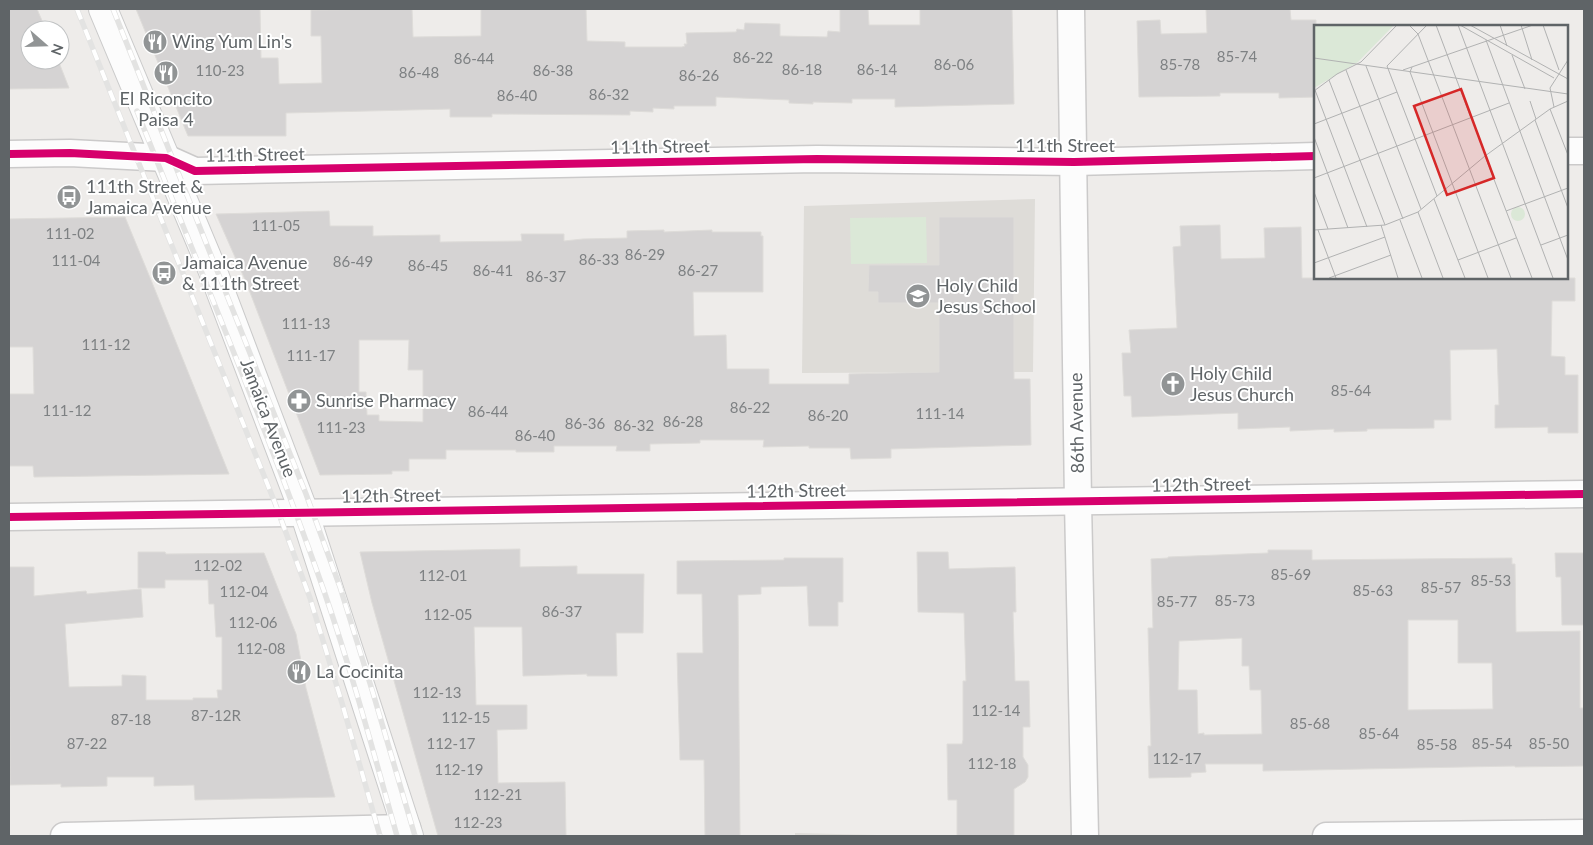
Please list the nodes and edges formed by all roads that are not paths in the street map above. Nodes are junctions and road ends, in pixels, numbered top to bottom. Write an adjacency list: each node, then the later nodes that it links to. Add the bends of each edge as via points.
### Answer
1 (104, 9): 7 (main road, Jamaica Avenue)
2 (1071, 9): 8 (street, 86th Avenue)
3 (1568, 151): 4 (street)
4 (1584, 151)
5 (9, 154): 7 (street, 111th Street, via 70,153)
6 (1314, 156): 8 (street, 111th Street)
7 (166, 158): 8 (street, 111th Street, via 195,171 816,159); 11 (main road, Jamaica Avenue, via 212,269)
8 (1074, 162): 10 (street, 86th Avenue)
9 (1584, 494): 10 (street, 112th Street)
10 (1078, 502): 11 (street, 112th Street); 16 (street, 86th Avenue)
11 (304, 512): 12 (street, 112th Street); 13 (main road, Jamaica Avenue)
12 (9, 517)
13 (408, 832): 15 (street)
14 (1584, 833): 17 (street)
15 (64, 836)
16 (1085, 836)
17 (1326, 836)

